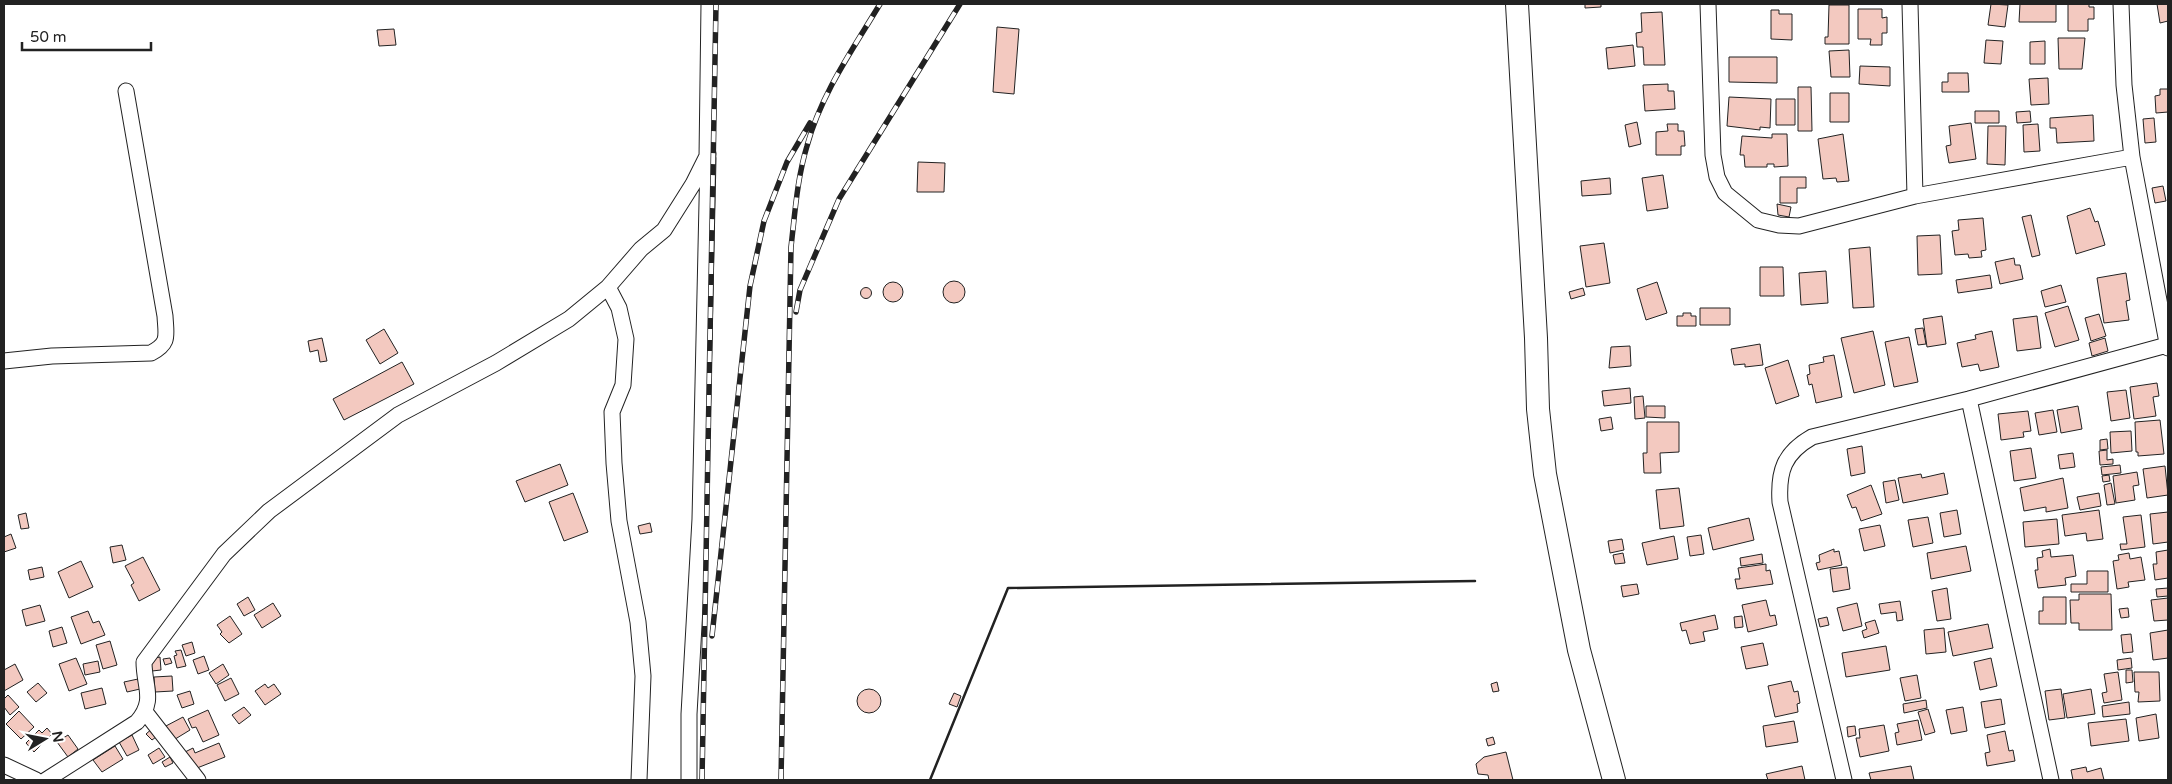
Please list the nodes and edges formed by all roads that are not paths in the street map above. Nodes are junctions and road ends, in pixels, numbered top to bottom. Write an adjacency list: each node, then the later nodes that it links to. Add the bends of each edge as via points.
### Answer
1 (709, 4): 7 (street)
2 (1517, 4): 21 (main road, via 1538,409 1545,474 1580,650)
3 (1708, 4): 9 (street, via 1713,155 1717,178 1725,193 1758,220 1798,226)
4 (1910, 4): 9 (street)
5 (2121, 4): 8 (street, via 2124,85)
6 (126, 91): 12 (street, via 167,339 163,347 151,353)
7 (707, 157): 10 (street, via 664,230 641,249); 20 (street, via 708,154 700,519 689,714)
8 (2132, 157): 9 (street); 11 (street)
9 (1915, 196)
10 (608, 287): 14 (street, via 569,319 496,363 398,415 270,511 224,554 144,662 149,700); 19 (street, via 619,308 626,339 623,385 612,412 619,521 638,622 643,676)
11 (2168, 346): 13 (street)
12 (4, 361)
13 (1969, 398): 22 (street, via 1812,437 1793,450 1779,481 1780,502); 23 (street)
14 (146, 713): 17 (street); 18 (street)
15 (6, 768): 16 (street)
16 (36, 780)
17 (46, 780)
18 (198, 780)
19 (640, 780)
20 (689, 780)
21 (1614, 780)
22 (1844, 780)
23 (2052, 780)

